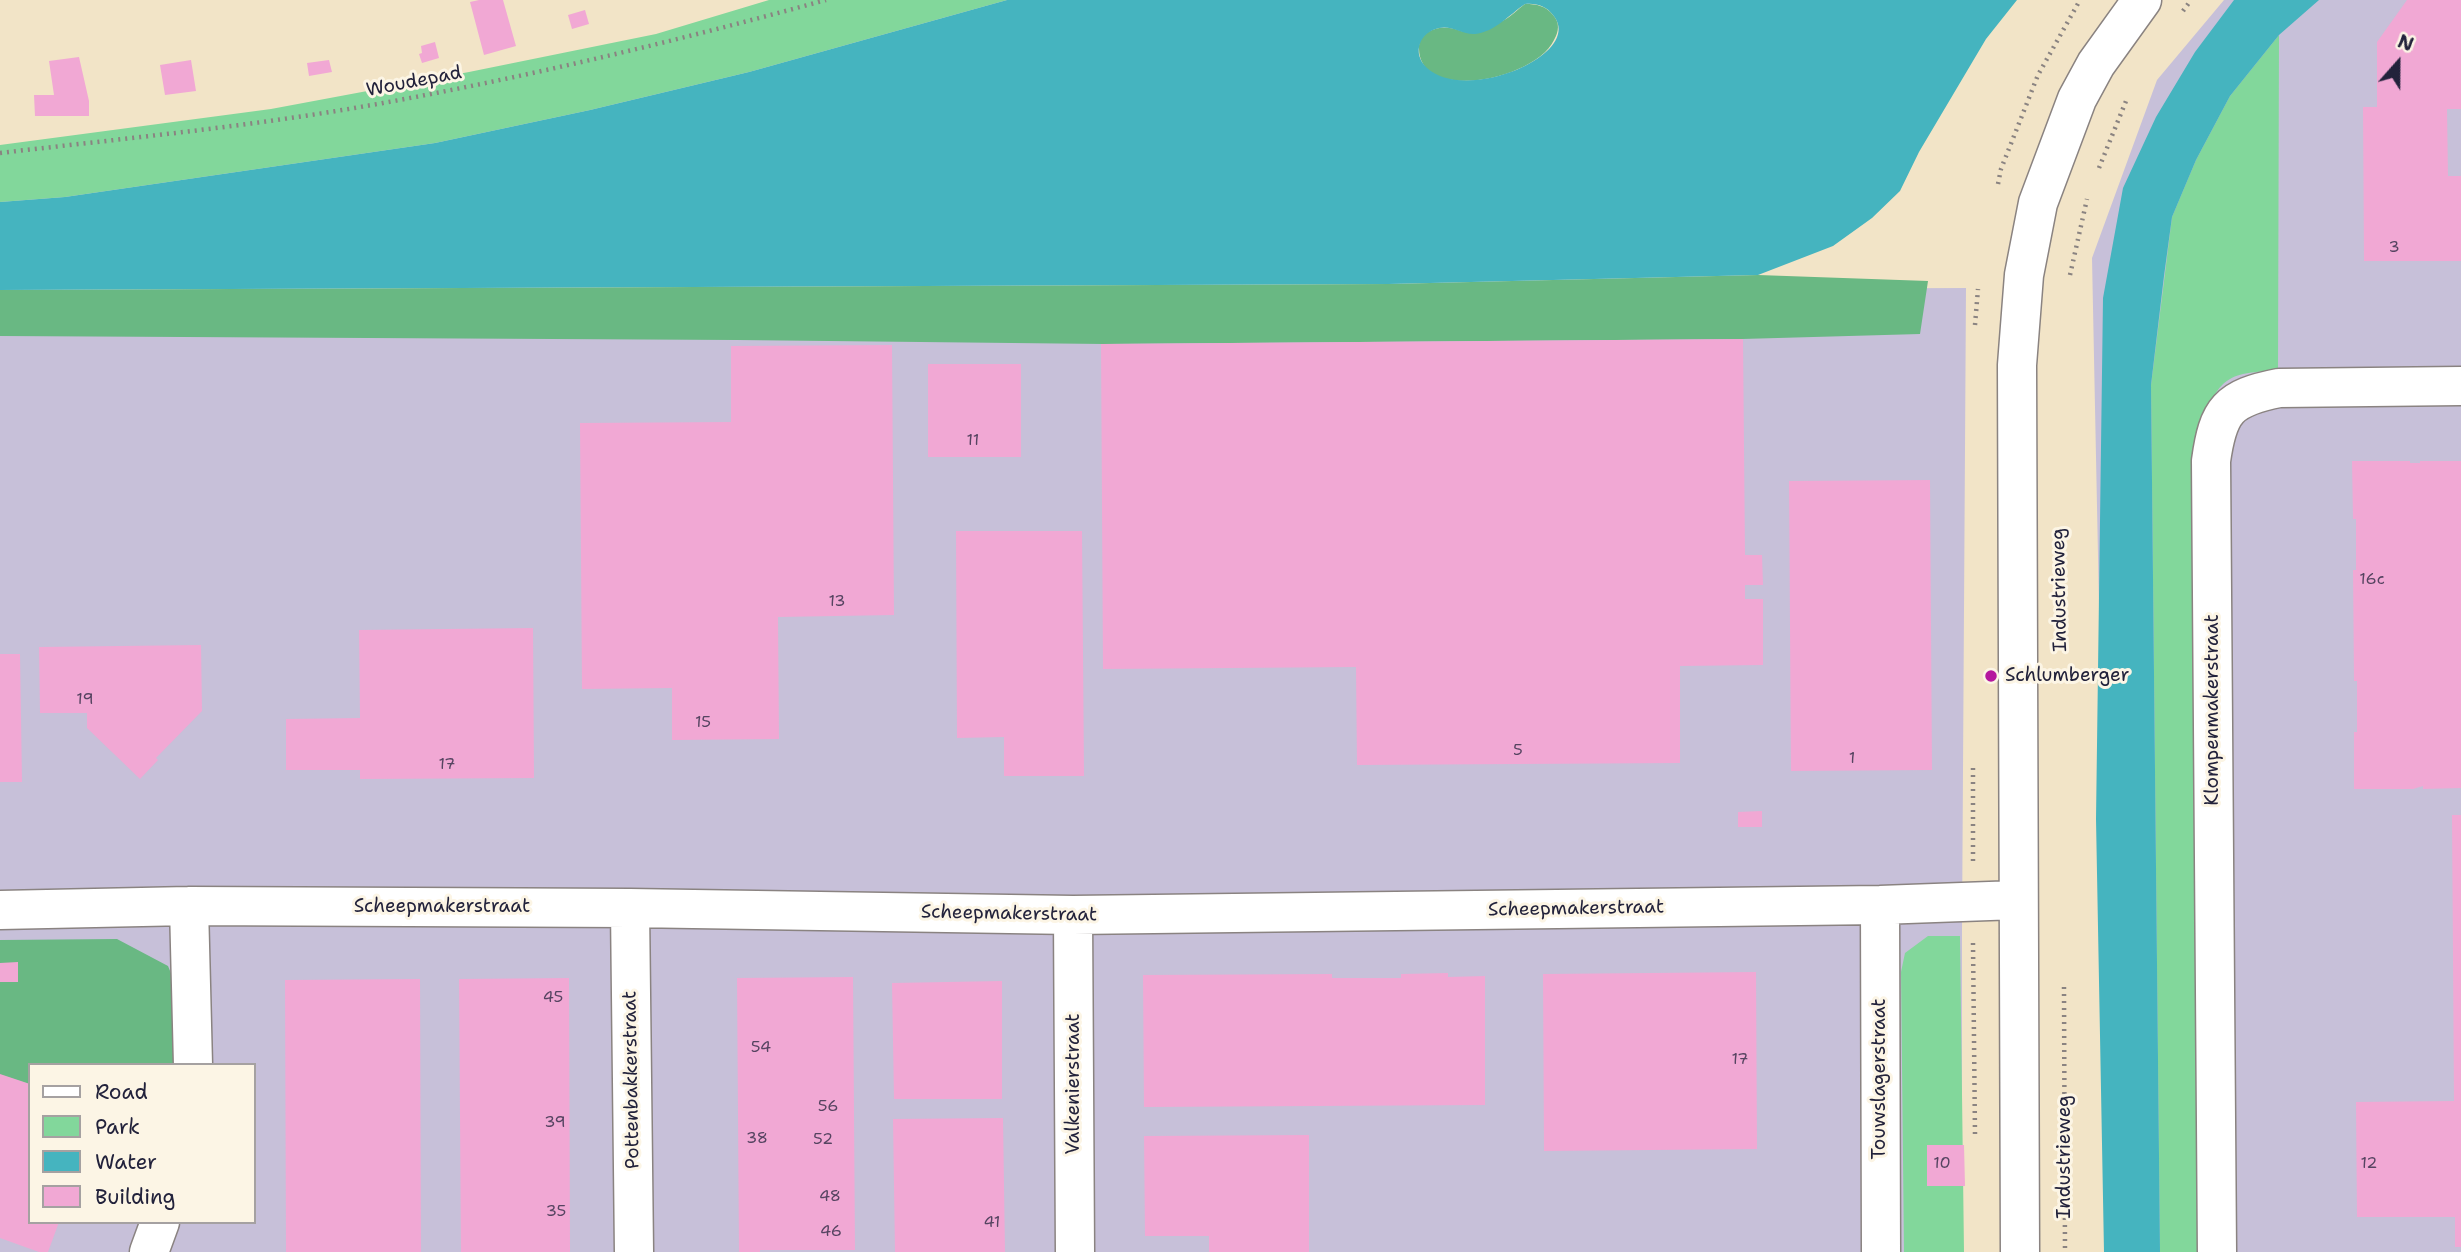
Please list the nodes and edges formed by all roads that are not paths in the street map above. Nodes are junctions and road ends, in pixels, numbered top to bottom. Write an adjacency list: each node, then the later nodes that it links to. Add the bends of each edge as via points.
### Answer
1 (2142, 0): 3 (street, via 2077,99 2038,203 2024,275 2017,365)
2 (2461, 386): 16 (street, Klompenmakerstraat, via 2279,388 2249,394 2229,407 2215,434 2211,475)
3 (2017, 900): 4 (street, Scheepmakerstraat); 15 (street)
4 (1880, 905): 8 (street, Scheepmakerstraat); 14 (street, Touwslagerstraat)
5 (189, 906): 6 (street, Scheepmakerstraat); 7 (street, Scheepmakerstraat); 9 (street)
6 (629, 908): 8 (street, Scheepmakerstraat); 12 (street, Pottenbakkerstraat)
7 (0, 909)
8 (1073, 915): 13 (street, Valkenierstraat)
9 (193, 1063)
10 (159, 1224): 11 (street)
11 (149, 1252)
12 (635, 1252)
13 (1075, 1252)
14 (1881, 1252)
15 (2020, 1252)
16 (2217, 1252)

